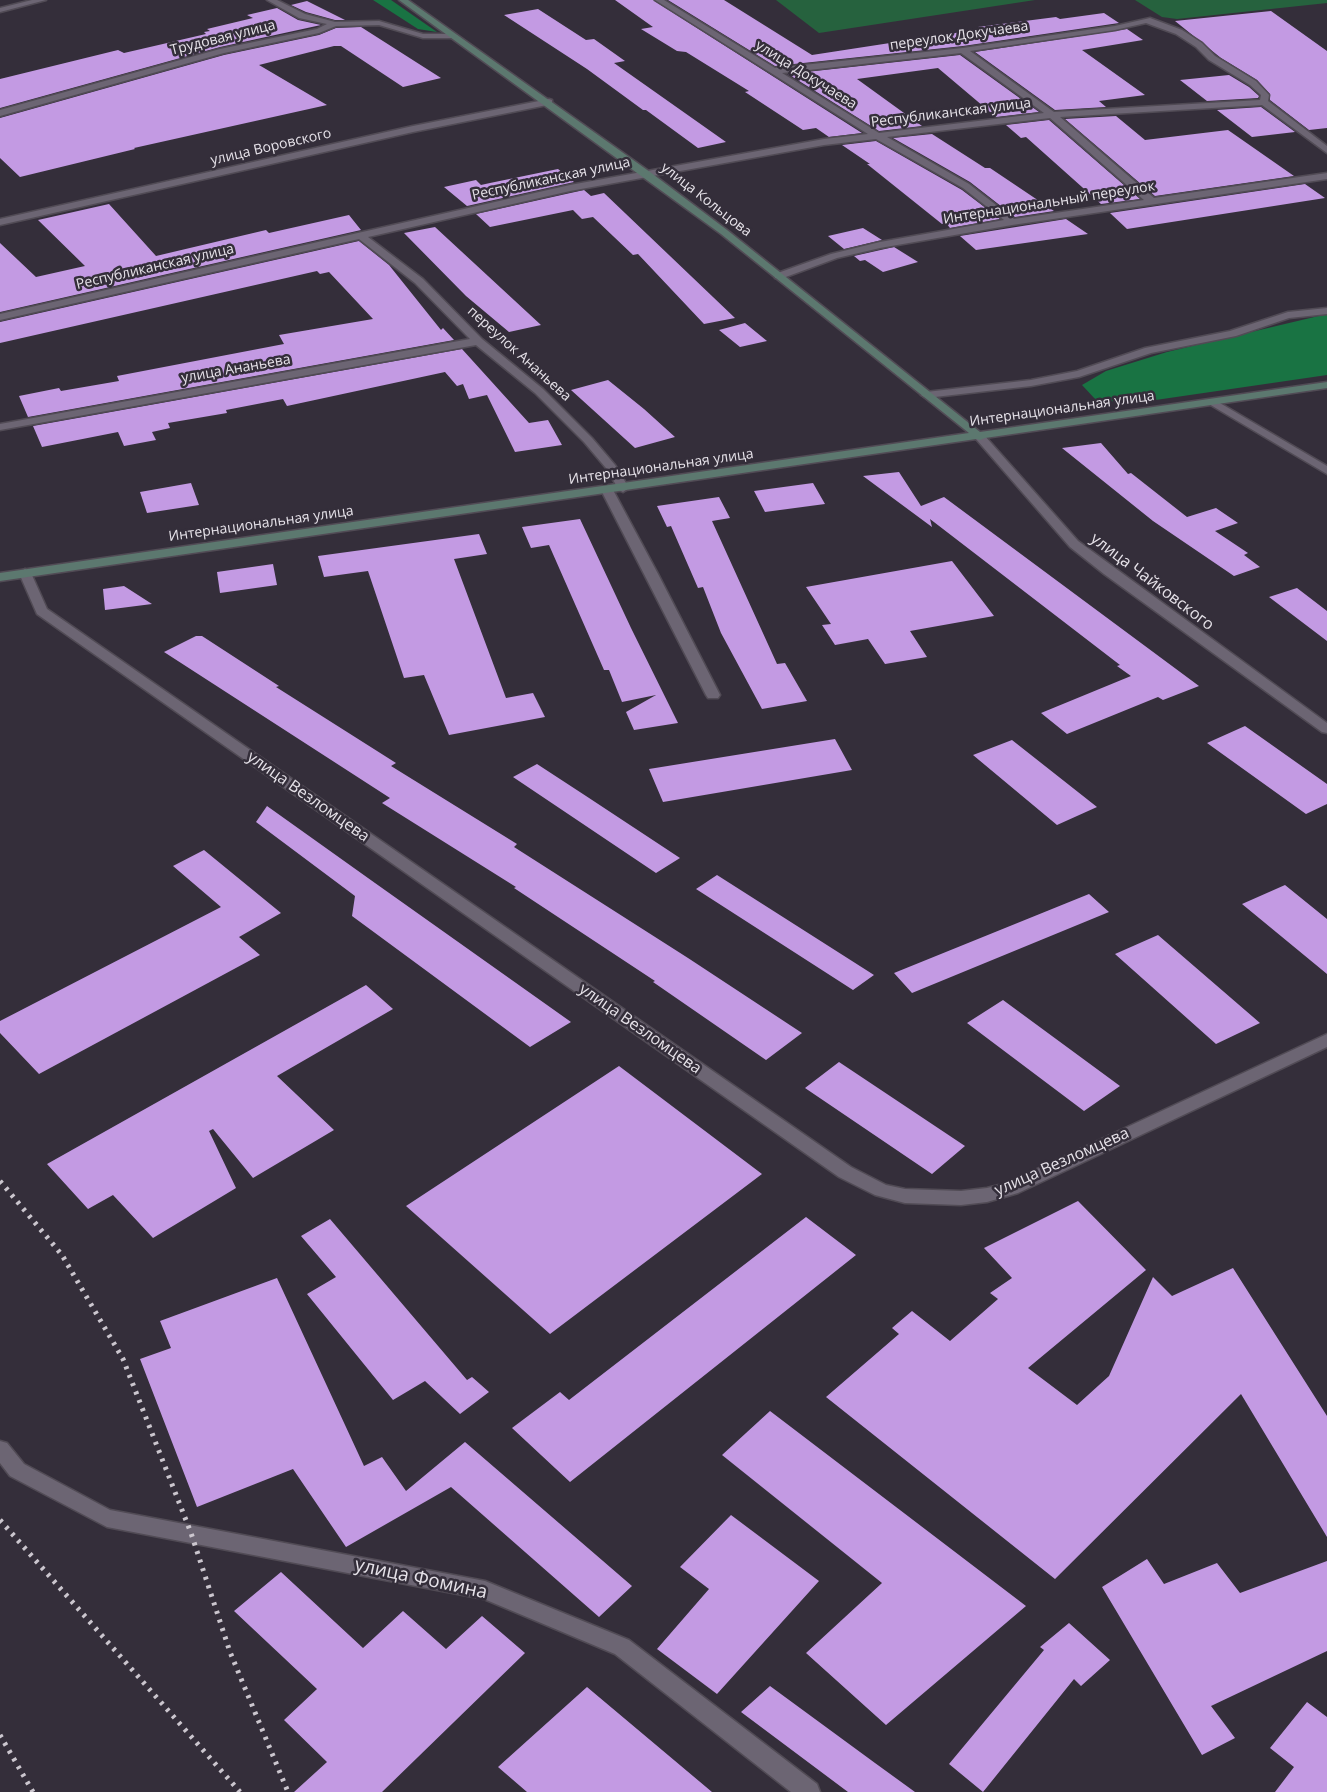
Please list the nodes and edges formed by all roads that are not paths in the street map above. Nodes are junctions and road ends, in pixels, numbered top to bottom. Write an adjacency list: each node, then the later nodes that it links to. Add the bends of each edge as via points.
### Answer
1 (42, 0): 5 (street)
2 (271, 0): 6 (street, via 302,16)
3 (403, 0): 7 (main road, улица Кольцова)
4 (659, 0): 9 (street, улица Докучаева)
5 (0, 10)
6 (335, 24): 7 (street, Трудовая улица, via 379,23 423,36); 12 (street, Трудовая улица, via 319,31 223,50)
7 (454, 36): 10 (main road, улица Кольцова)
8 (963, 50): 9 (street, переулок Докучаева); 11 (street, переулок Докучаева, via 1115,28 1147,20 1179,32 1199,45 1212,58 1253,83 1265,95); 13 (street)
9 (774, 71): 14 (street, улица Докучаева)
10 (549, 102): 16 (main road, улица Кольцова); 19 (street, улица Воровского, via 412,129)
11 (1264, 102): 13 (street, Республиканская улица); 15 (street)
12 (0, 113)
13 (1052, 115): 14 (street, Республиканская улица); 18 (street)
14 (876, 135): 16 (street, Республиканская улица); 20 (street, улица Докучаева, via 966,186)
15 (1327, 150)
16 (647, 174): 21 (street, Республиканская улица); 22 (main road, улица Кольцова)
17 (1327, 176): 18 (street, Интернациональный переулок)
18 (1151, 201): 20 (street, Интернациональный переулок)
19 (0, 222)
20 (1012, 222): 22 (street, Интернациональный переулок, via 880,245 834,256)
21 (360, 235): 24 (street, Республиканская улица); 25 (street, переулок Ананьева, via 419,281)
22 (779, 276): 27 (main road, улица Кольцова)
23 (1327, 310): 27 (street, via 1288,315 1232,334 1149,350 1078,374)
24 (0, 317)
25 (478, 341): 29 (street, улица Ананьева); 32 (street, переулок Ананьева, via 569,420 611,466)
26 (1327, 385): 28 (main road, Интернациональная улица)
27 (926, 395): 30 (main road, улица Кольцова)
28 (1213, 402): 30 (main road, Интернациональная улица); 31 (street)
29 (0, 428)
30 (980, 436): 32 (main road, Интернациональная улица); 37 (street, улица Чайковского, via 1074,544)
31 (1327, 471)
32 (623, 488): 33 (main road, Интернациональная улица)
33 (607, 490): 34 (main road, Интернациональная улица); 36 (street)
34 (25, 573): 35 (main road, Интернациональная улица); 38 (street, улица Везломцева, via 41,611 837,1167 881,1190 905,1196 961,1198 1012,1188)
35 (0, 576)
36 (713, 695)
37 (1327, 729)
38 (1327, 1040)
39 (0, 1449): 40 (street, улица Фомина, via 17,1470 108,1518 485,1590 622,1647)
40 (809, 1792)

